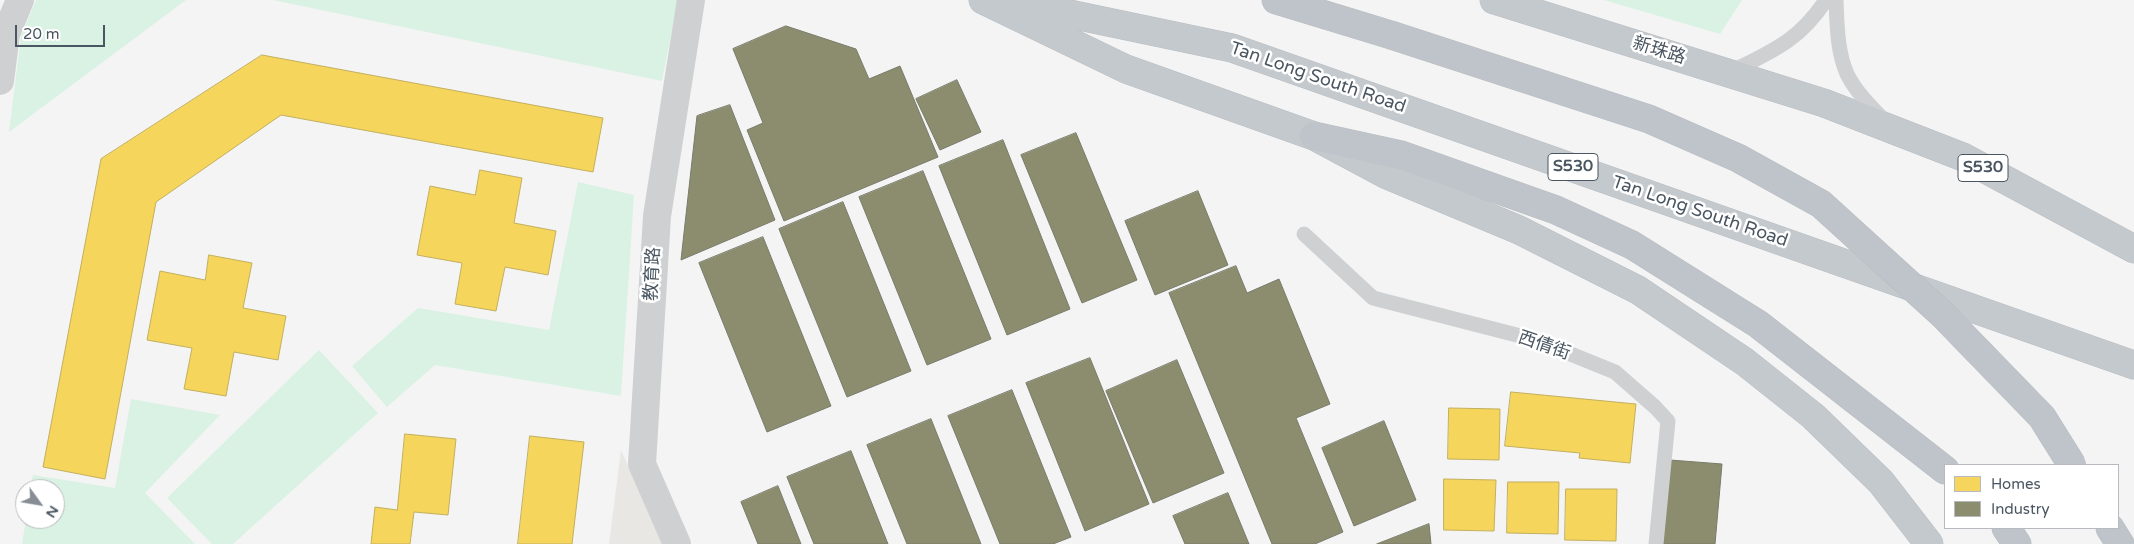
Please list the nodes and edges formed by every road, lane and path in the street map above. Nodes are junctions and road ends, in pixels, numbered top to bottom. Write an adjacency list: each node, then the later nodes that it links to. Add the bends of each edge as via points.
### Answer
1 (20, 0): 10 (street)
2 (691, 0): 22 (street, 教育路, via 656,216 642,464)
3 (983, 0): 14 (highway, via 1126,70)
4 (1003, 0): 17 (highway, Tan Long South Road / S530, via 1232,48)
5 (1276, 0): 18 (highway, bridge, via 1649,119 1738,158 1821,204 1942,314 2042,417)
6 (1494, 0): 11 (highway, 新珠路 / S530)
7 (1826, 0): 11 (lane, via 1796,36)
8 (1836, 0): 13 (lane, via 1838,40 1848,74 1865,100)
9 (0, 2): 10 (street)
10 (6, 34): 12 (street)
11 (1728, 73): 13 (highway, 新珠路 / S530, via 1824,103)
12 (0, 81)
13 (1894, 130): 16 (highway, S530, via 1963,157)
14 (1314, 136): 19 (highway, via 1401,155 1556,210 1632,245 1758,324); 24 (highway, via 1385,174 1519,230 1638,290 1745,362 1812,416 1881,482)
15 (1304, 234): 23 (lane, 西倩街, via 1373,298 1536,340 1614,372 1656,407 1668,421)
16 (2134, 249)
17 (2134, 365)
18 (2071, 464)
19 (1944, 469)
20 (2007, 529): 25 (highway)
21 (2111, 529): 26 (highway)
22 (677, 544)
23 (1656, 544)
24 (1928, 544)
25 (2017, 544)
26 (2120, 544)

